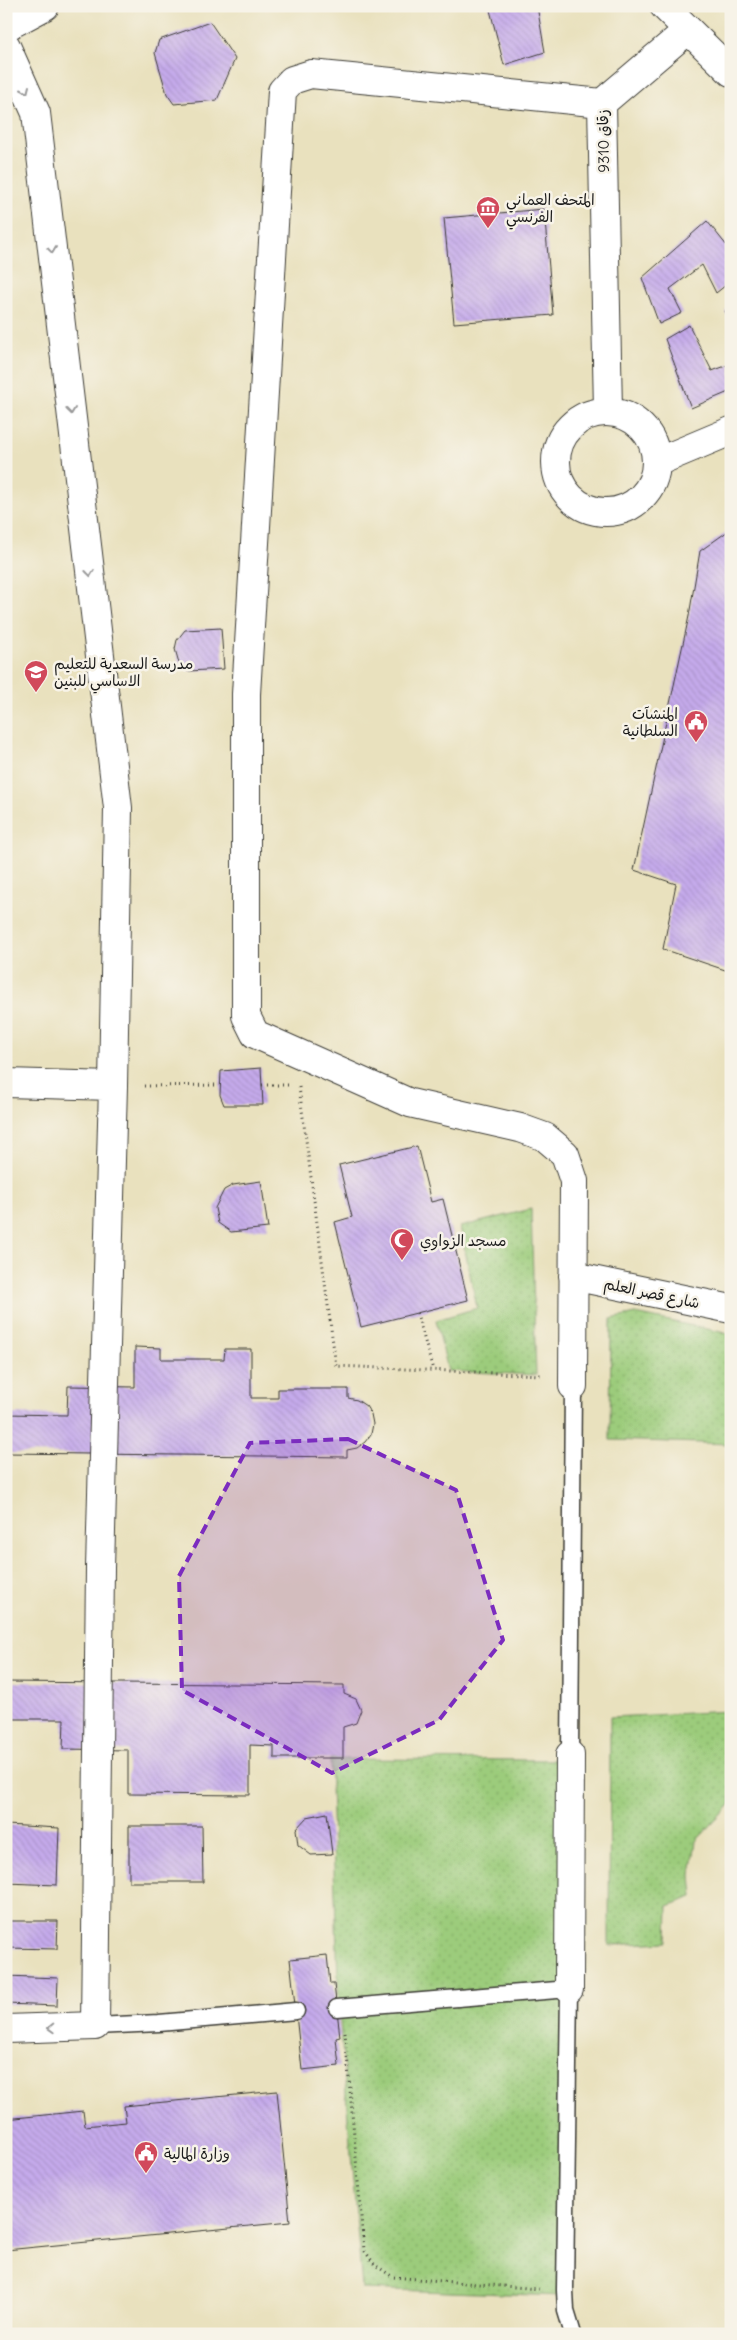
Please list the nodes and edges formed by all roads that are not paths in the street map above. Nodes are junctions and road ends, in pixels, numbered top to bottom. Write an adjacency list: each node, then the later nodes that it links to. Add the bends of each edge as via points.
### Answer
1 (46, 6): 3 (street)
2 (664, 6): 4 (street)
3 (6, 27)
4 (688, 30): 6 (street); 7 (street, زقاق 9310)
5 (6, 46): 12 (street, one-way to 12, via 36,113 118,808)
6 (729, 67)
7 (602, 103): 8 (street, زقاق 9310); 13 (street, via 311,74 292,80 282,91 246,694 246,1016 255,1034 410,1103 520,1128 545,1137 565,1154 574,1181)
8 (608, 411): 10 (street, via 636,421 647,432); 10 (street, via 584,416 574,422 558,447 555,461 557,476 573,501 600,513 628,508 649,489)
9 (731, 432): 10 (street)
10 (657, 462)
11 (6, 1083): 12 (street)
12 (113, 1086): 20 (street, via 100,1568)
13 (573, 1276): 14 (street, شارع قصر العلم); 15 (street)
14 (731, 1309)
15 (573, 1381): 16 (lane)
16 (570, 1755): 17 (street)
17 (569, 1989): 18 (lane); 22 (lane, via 565,2290 566,2311)
18 (340, 2007)
19 (296, 2011): 20 (lane)
20 (95, 2026): 21 (street, one-way to 21)
21 (6, 2029)
22 (573, 2334)

